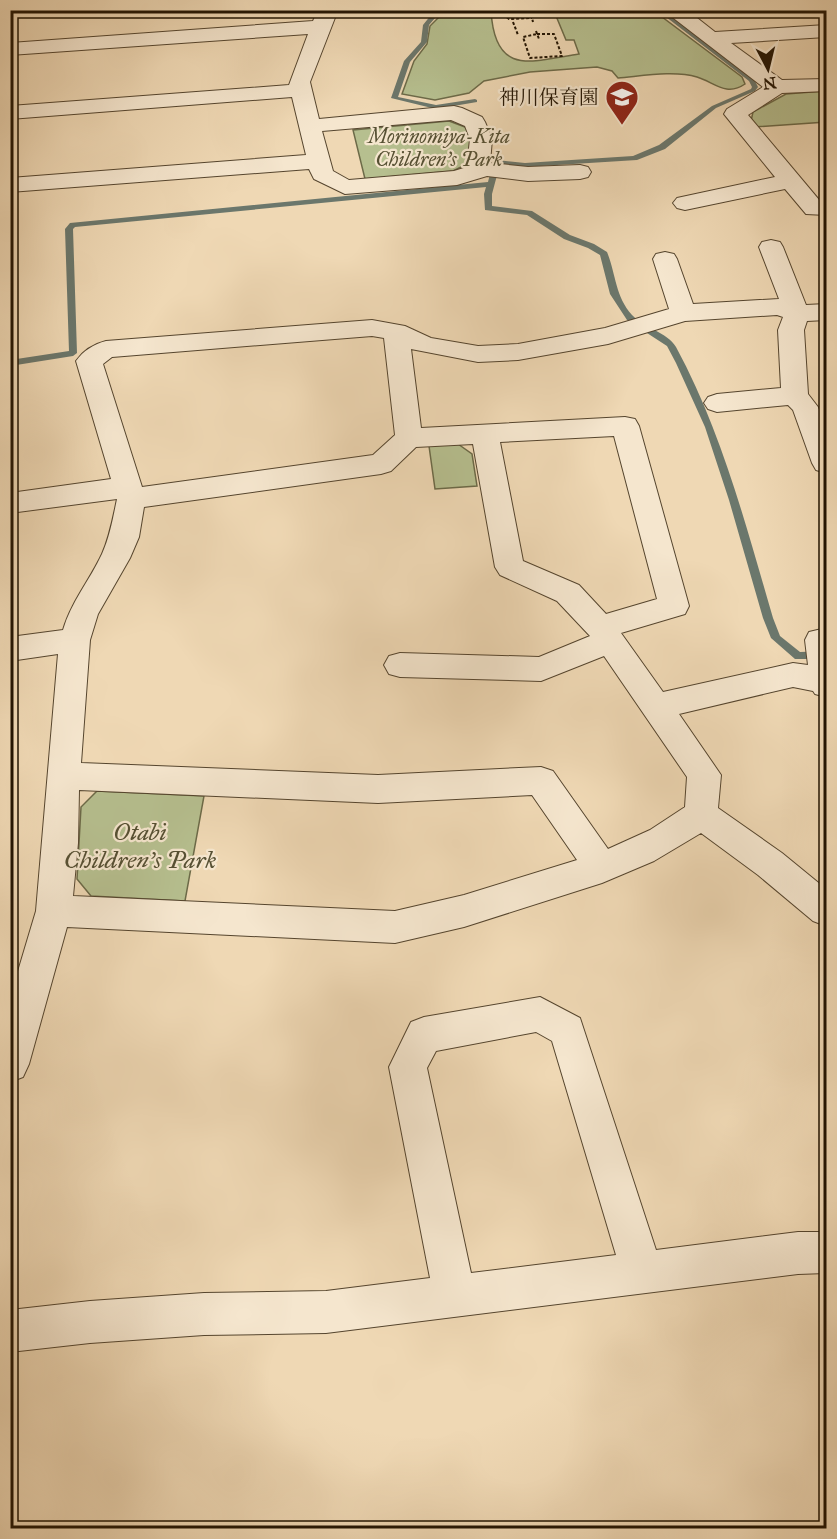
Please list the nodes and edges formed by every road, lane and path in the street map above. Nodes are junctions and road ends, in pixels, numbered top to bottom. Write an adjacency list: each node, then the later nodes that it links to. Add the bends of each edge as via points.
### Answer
1 (530, 10): 4 (path)
2 (673, 10): 11 (street)
3 (503, 14): 4 (path, via 509,19)
4 (532, 18): 7 (path)
5 (325, 19): 13 (street); 16 (street, via 299,82)
6 (513, 22): 10 (path)
7 (533, 22)
8 (826, 31): 11 (street)
9 (537, 32): 9 (path, via 523,37 530,58 562,56 554,34); 12 (path)
10 (518, 35)
11 (710, 38): 15 (street)
12 (539, 39)
13 (10, 49)
14 (826, 85): 15 (street)
15 (777, 87): 22 (street, via 735,114)
16 (301, 90): 17 (street); 18 (street)
17 (10, 113)
18 (310, 126): 19 (street); 20 (street, via 454,113 474,122)
19 (318, 161): 20 (street, via 322,174 345,187 457,177); 23 (street)
20 (491, 170): 21 (street, via 528,174)
21 (580, 172)
22 (790, 181): 24 (street); 25 (street, via 814,209)
23 (10, 185)
24 (685, 203)
25 (826, 208)
26 (771, 247): 30 (street)
27 (666, 259): 29 (street)
28 (826, 312): 30 (street)
29 (683, 313): 30 (street, via 778,307); 31 (street, via 643,326 518,352 478,354 424,345)
30 (797, 313): 33 (street, via 791,330)
31 (396, 332): 35 (street); 37 (street, via 339,329 106,349 89,361)
32 (717, 403): 33 (street)
33 (809, 403): 36 (street)
34 (485, 435): 35 (street); 39 (street, via 510,567 568,593); 39 (street, via 624,426 674,606)
35 (409, 438): 37 (street, via 381,464)
36 (826, 463)
37 (129, 493): 38 (street); 40 (street, via 124,537 83,613)
38 (10, 503)
39 (604, 634): 43 (street, via 541,669); 44 (street)
40 (75, 640): 41 (street); 45 (street)
41 (10, 649)
42 (824, 664): 44 (street, via 793,675)
43 (400, 665)
44 (656, 706): 46 (street, via 704,775)
45 (63, 777): 47 (street, via 378,789 542,781); 49 (street)
46 (701, 814): 47 (street, via 678,833); 48 (street)
47 (602, 868): 49 (street, via 438,920 395,927)
48 (826, 910)
49 (54, 911): 50 (street)
50 (10, 1064)
51 (826, 1253): 52 (street)
52 (642, 1271): 53 (street); 53 (street, via 567,1030 540,1014 424,1035 408,1067)
53 (454, 1296): 54 (street, via 326,1312 204,1314)
54 (10, 1331)

